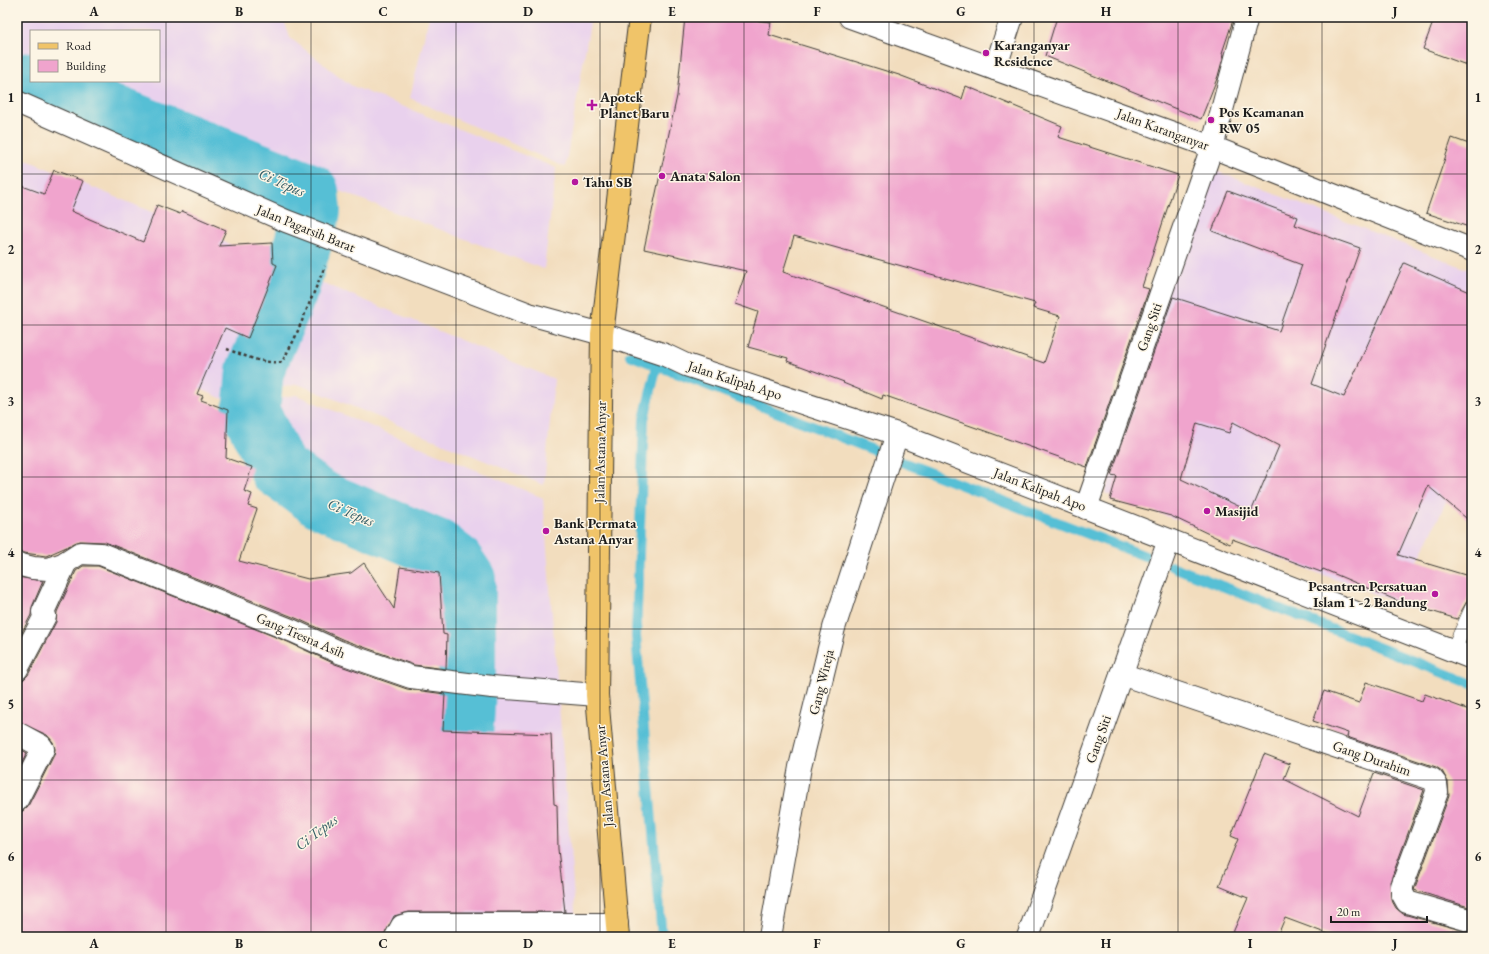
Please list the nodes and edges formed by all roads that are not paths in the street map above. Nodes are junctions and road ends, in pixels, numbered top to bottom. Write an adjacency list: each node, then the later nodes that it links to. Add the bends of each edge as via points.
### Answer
1 (640, 17): 9 (main road, Jalan Astana Anyar)
2 (850, 17): 5 (street, Jalan Karanganyar)
3 (1012, 17): 5 (street)
4 (1247, 17): 7 (street, Gang Siti)
5 (995, 69): 7 (street, Jalan Karanganyar)
6 (17, 102): 9 (street, Jalan Pagarsih Barat, via 286,221 529,314)
7 (1212, 147): 8 (street, Jalan Karanganyar); 11 (street, Gang Siti)
8 (1472, 250)
9 (602, 334): 10 (street, Jalan Kalipah Apo, via 686,365); 19 (main road, Jalan Astana Anyar)
10 (897, 434): 11 (street, Jalan Kalipah Apo); 25 (street, Gang Wireja, via 834,628 800,767)
11 (1086, 508): 12 (street, Jalan Kalipah Apo)
12 (1169, 540): 16 (street, Jalan Kalipah Apo); 18 (street, Gang Siti)
13 (66, 562): 14 (street, Gang Tresna Asih, via 48,569); 17 (street, via 43,612 45,616); 19 (street, Gang Tresna Asih, via 80,553 101,554 339,652 411,677 492,687)
14 (17, 564)
15 (1472, 610): 16 (lane)
16 (1463, 655)
17 (17, 669)
18 (1121, 674): 22 (street, Gang Durahim, via 1432,778 1437,792 1402,886 1402,893 1407,902); 26 (street, Gang Siti)
19 (596, 695): 23 (main road, Jalan Astana Anyar)
20 (17, 733): 21 (street, via 43,749)
21 (17, 800)
22 (1472, 921)
23 (617, 930): 24 (street, via 409,924 402,926)
24 (396, 937)
25 (770, 937)
26 (1028, 937)

